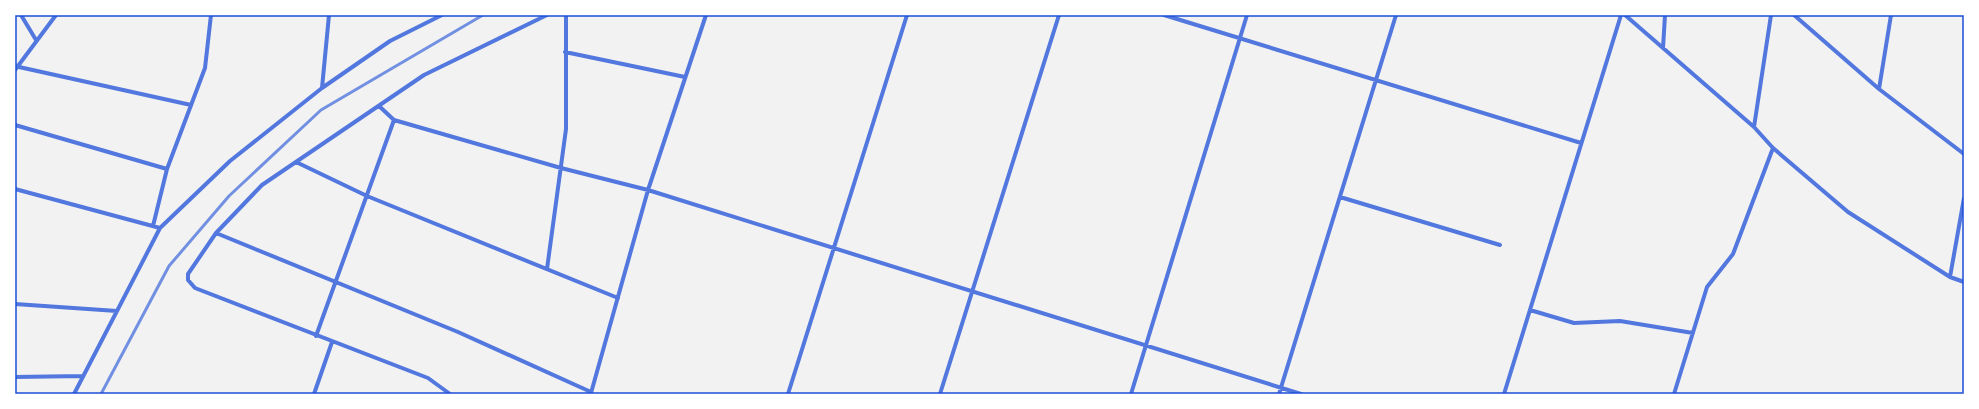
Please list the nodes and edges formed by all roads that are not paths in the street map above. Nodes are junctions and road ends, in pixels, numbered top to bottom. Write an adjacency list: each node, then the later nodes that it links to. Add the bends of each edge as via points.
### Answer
1 (21, 15): 21 (street)
2 (56, 15): 21 (street)
3 (210, 15): 29 (street, via 205,68)
4 (329, 15): 27 (street)
5 (442, 15): 27 (street, via 390,41)
6 (547, 15): 30 (street, via 424,75)
7 (566, 15): 23 (street)
8 (706, 15): 25 (street)
9 (907, 15): 49 (street)
10 (1059, 15): 54 (street)
11 (1164, 15): 20 (street)
12 (1247, 15): 20 (street)
13 (1396, 15): 26 (street)
14 (1621, 15): 34 (street)
15 (1625, 15): 22 (street)
16 (1665, 15): 22 (street)
17 (1771, 15): 33 (street)
18 (1794, 15): 28 (street)
19 (1891, 15): 28 (street)
20 (1240, 38): 26 (street); 62 (street)
21 (36, 40): 24 (street)
22 (1663, 48): 33 (street)
23 (565, 52): 25 (street); 38 (street, via 566,129)
24 (17, 68): 29 (street)
25 (685, 77): 41 (street)
26 (1376, 80): 34 (street); 43 (street)
27 (322, 88): 46 (street, via 230,161)
28 (1879, 89): 36 (street)
29 (191, 105): 39 (street)
30 (379, 106): 31 (street); 37 (street)
31 (394, 120): 38 (street); 42 (street)
32 (15, 125): 39 (street)
33 (1754, 127): 35 (street)
34 (1581, 143): 57 (street)
35 (1773, 148): 51 (street, via 1848,212); 59 (street, via 1733,254 1707,287)
36 (1964, 154)
37 (296, 162): 42 (street); 47 (street, via 262,185)
38 (561, 168): 41 (street); 50 (street)
39 (166, 169): 45 (street)
40 (15, 189): 45 (street)
41 (648, 190): 49 (street); 55 (street)
42 (367, 196): 50 (street); 53 (street)
43 (1340, 197): 48 (street); 65 (street)
44 (1964, 198): 51 (street)
45 (153, 226): 46 (street)
46 (160, 228): 58 (street)
47 (216, 233): 53 (street); 60 (street, via 188,274 188,280 195,288)
48 (1500, 245)
49 (834, 247): 54 (street); 70 (street)
50 (547, 269): 55 (street)
51 (1950, 277): 52 (street)
52 (1964, 282)
53 (335, 283): 60 (street); 66 (street, via 458,332)
54 (972, 290): 62 (street); 71 (street)
55 (618, 298): 66 (street)
56 (15, 304): 58 (street)
57 (1530, 310): 59 (street, via 1574,323 1620,321); 75 (street)
58 (117, 311): 63 (street)
59 (1693, 333): 76 (street)
60 (316, 336): 61 (street)
61 (332, 342): 68 (street); 69 (street, via 428,378)
62 (1146, 344): 65 (street); 72 (street)
63 (83, 376): 64 (street); 67 (street)
64 (15, 377)
65 (1281, 387): 73 (street); 74 (street)
66 (591, 393)
67 (74, 394)
68 (314, 394)
69 (450, 394)
70 (788, 394)
71 (940, 394)
72 (1131, 394)
73 (1279, 394)
74 (1301, 394)
75 (1504, 394)
76 (1674, 394)

